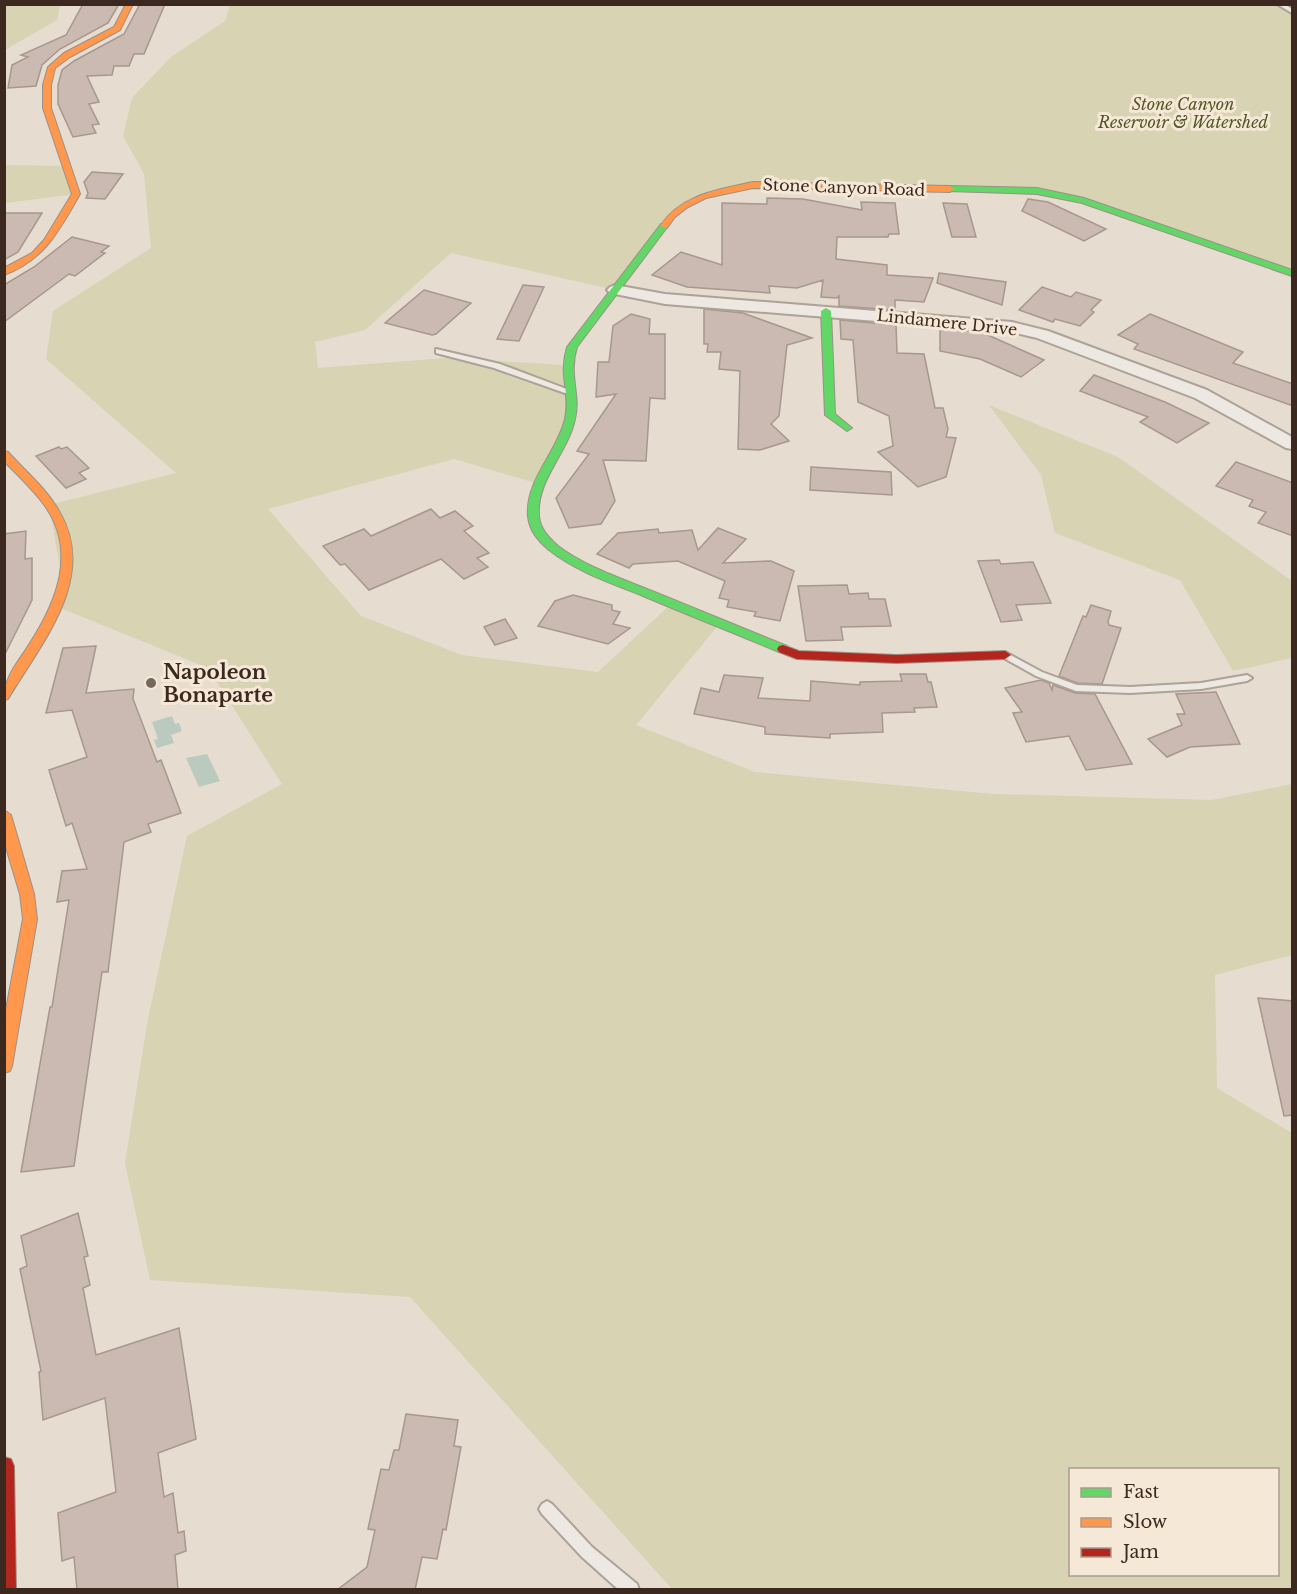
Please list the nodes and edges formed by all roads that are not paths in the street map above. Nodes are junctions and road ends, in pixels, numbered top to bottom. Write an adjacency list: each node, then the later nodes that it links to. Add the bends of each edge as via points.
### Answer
1 (130, 4): 4 (street, via 117,27 52,67 47,108 76,194 35,255)
2 (1279, 4): 3 (lane)
3 (1293, 12)
4 (4, 272)
5 (1293, 273): 6 (street, Stone Canyon Road, via 1060,195 1037,191 887,190 784,184 729,189 685,205 672,215)
6 (615, 290): 7 (street, Lindamere Drive, via 664,299); 9 (street, Stone Canyon Road, via 576,340 566,365)
7 (826, 311): 10 (street, via 830,415); 11 (street, Lindamere Drive, via 984,323 1042,334 1201,393)
8 (439, 351): 9 (lane)
9 (568, 391): 13 (street, Stone Canyon Road, via 570,416 561,445 534,494 530,513 538,533 561,555 797,655 897,659)
10 (847, 428)
11 (1293, 444)
12 (4, 454): 15 (street, via 56,514 68,554 58,607)
13 (1005, 655): 14 (lane, via 1076,688 1201,686)
14 (1247, 678)
15 (4, 696)
16 (4, 815): 17 (street, via 27,894 30,919)
17 (4, 1066)
18 (4, 1466): 20 (street)
19 (547, 1509): 21 (lane, via 586,1552)
20 (6, 1590)
21 (631, 1590)

